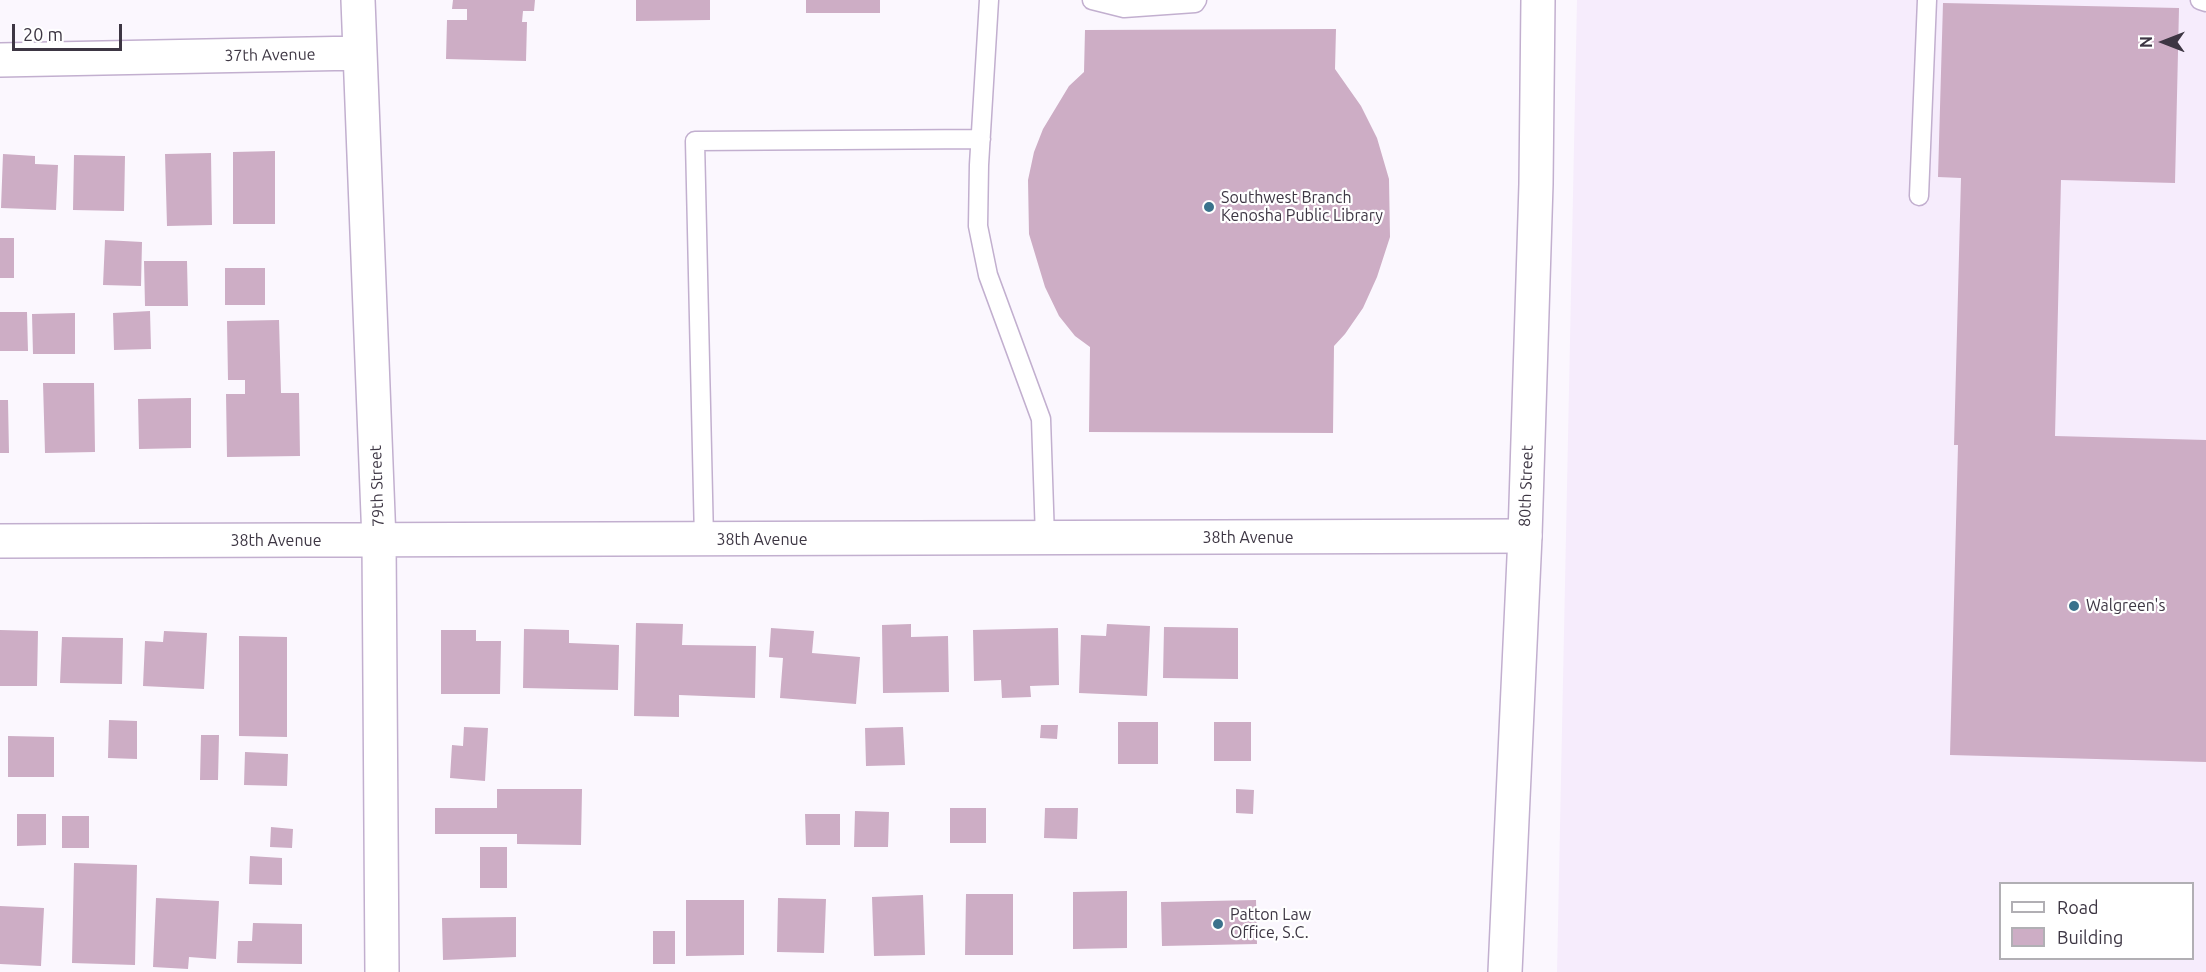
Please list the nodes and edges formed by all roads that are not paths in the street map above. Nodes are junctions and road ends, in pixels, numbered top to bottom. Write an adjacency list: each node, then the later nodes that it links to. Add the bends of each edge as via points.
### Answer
1 (358, 0): 9 (street, 79th Street)
2 (989, 0): 11 (lane)
3 (1092, 0): 4 (lane, via 1124,8)
4 (1197, 0)
5 (1538, 0): 13 (street, 80th Street)
6 (1927, 0): 12 (lane)
7 (2200, 0): 8 (lane)
8 (2206, 2)
9 (360, 53): 10 (street, 37th Avenue); 17 (street, 79th Street)
10 (0, 60)
11 (981, 139): 14 (lane, via 978,226 988,275 1041,419); 15 (lane, via 695,141)
12 (1919, 196)
13 (1525, 537): 14 (street, 38th Avenue); 19 (street, 80th Street)
14 (1045, 538): 15 (street, 38th Avenue)
15 (704, 540): 17 (street, 38th Avenue)
16 (0, 542): 17 (street, 38th Avenue)
17 (379, 542): 18 (street, 79th Street)
18 (382, 972)
19 (1505, 972)

